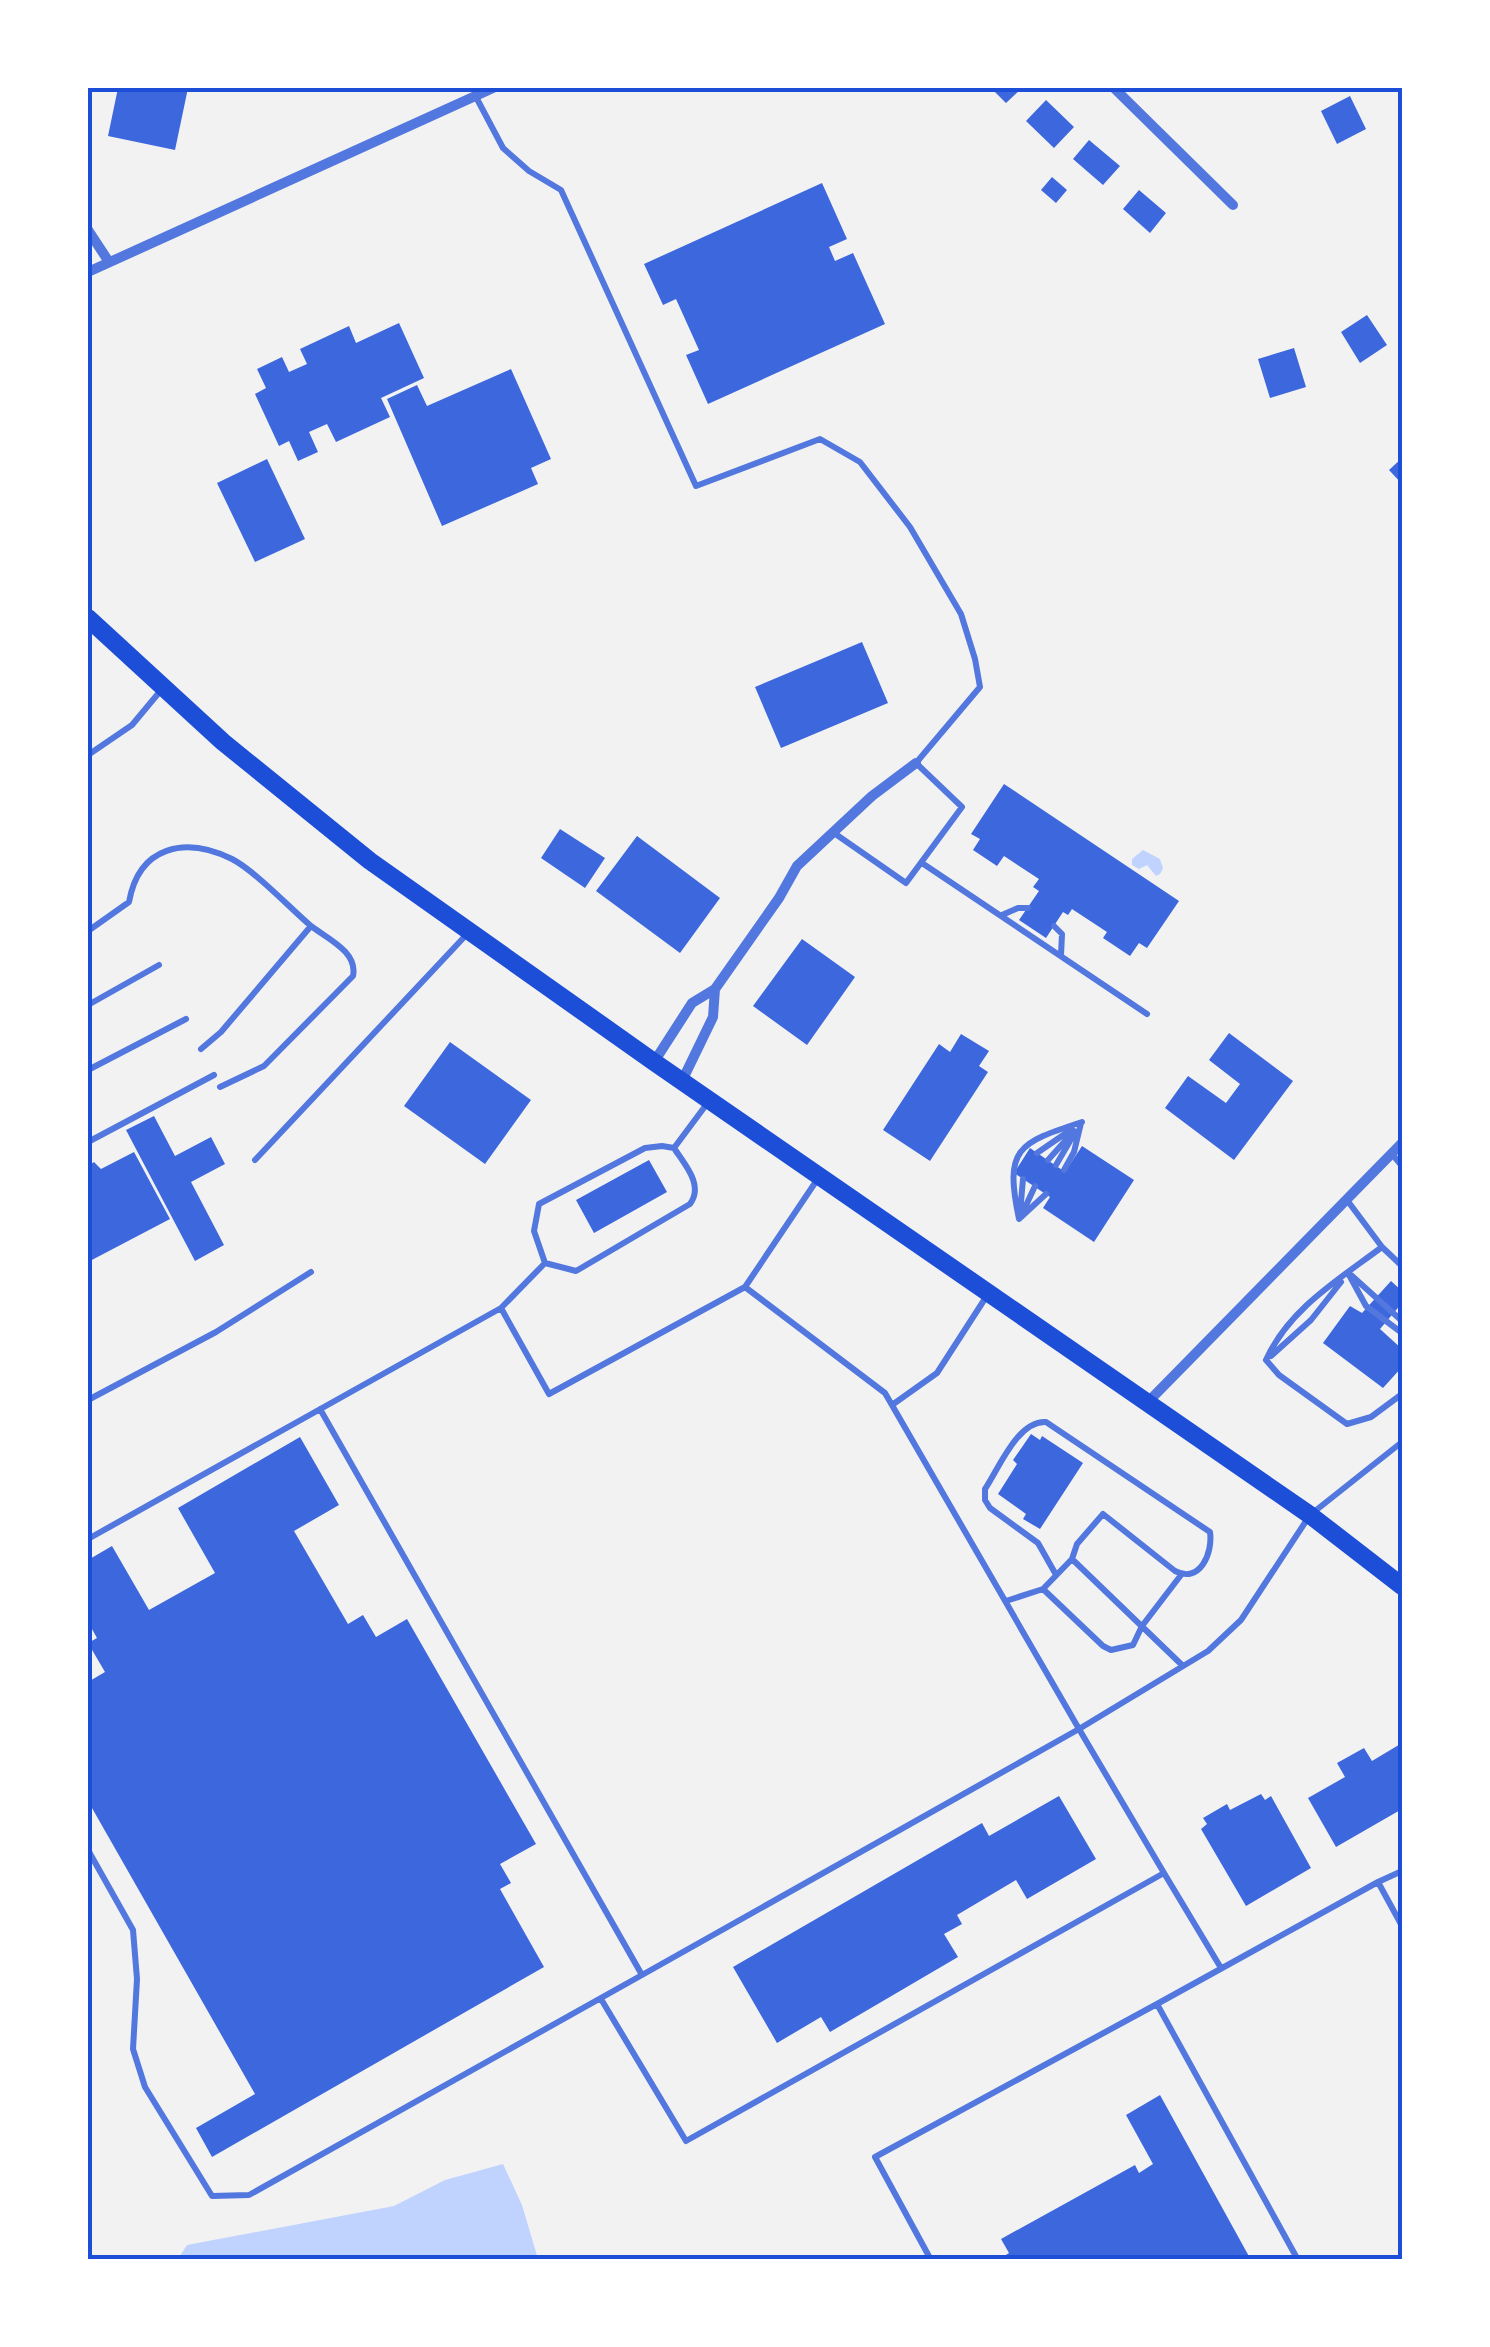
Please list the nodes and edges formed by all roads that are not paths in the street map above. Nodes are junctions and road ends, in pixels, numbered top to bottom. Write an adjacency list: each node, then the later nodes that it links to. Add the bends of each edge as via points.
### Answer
1 (493, 88): 3 (street)
2 (1114, 88): 4 (street)
3 (473, 92): 6 (street); 11 (lane, via 503,148 560,190 696,486 820,438 860,462 910,527 960,614 980,688)
4 (1233, 206)
5 (88, 230): 6 (street)
6 (109, 262): 7 (street)
7 (88, 272)
8 (88, 618): 9 (main road)
9 (163, 688): 10 (lane, via 132,725); 19 (main road, via 295,802)
10 (88, 755)
11 (916, 763): 12 (street); 13 (lane, via 962,807)
12 (833, 832): 13 (lane, via 906,883); 22 (street, via 797,866)
13 (922, 863): 15 (lane)
14 (1028, 908): 15 (lane)
15 (1001, 915): 20 (lane)
16 (311, 926): 18 (lane, via 234,860 185,846 149,861 132,884 129,902); 26 (lane); 31 (lane, via 348,954 353,976 264,1066)
17 (1054, 926): 20 (lane, via 1062,934)
18 (88, 931)
19 (469, 932): 27 (main road); 39 (lane)
20 (1061, 955): 24 (lane)
21 (160, 964): 23 (lane)
22 (715, 989): 27 (street, via 692,1003); 30 (street, via 713,1018)
23 (88, 1005)
24 (1147, 1014)
25 (186, 1019): 28 (lane)
26 (201, 1050)
27 (654, 1062): 30 (main road)
28 (88, 1070)
29 (214, 1075): 34 (lane)
30 (682, 1081): 32 (main road)
31 (220, 1088)
32 (710, 1100): 36 (lane); 42 (main road)
33 (1082, 1122): 37 (lane); 40 (lane); 45 (lane, via 1031,1139 1014,1163)
34 (88, 1142)
35 (1402, 1143): 38 (street)
36 (674, 1148): 47 (lane, via 646,1148 539,1204 534,1230); 47 (lane, via 696,1184 690,1204 576,1271)
37 (1037, 1153)
38 (1392, 1154): 41 (lane); 44 (street)
39 (255, 1160)
40 (1056, 1165)
41 (1402, 1166)
42 (819, 1176): 51 (lane); 52 (main road)
43 (1024, 1179): 45 (lane)
44 (1347, 1200): 46 (lane); 59 (street)
45 (1019, 1219): 45 (lane, via 1041,1190)
46 (1382, 1247): 48 (lane); 50 (lane)
47 (545, 1263): 53 (lane)
48 (1402, 1266)
49 (311, 1272): 58 (lane)
50 (1348, 1273): 54 (lane); 55 (lane, via 1366,1306); 56 (lane); 56 (lane, via 1302,1308)
51 (745, 1287): 53 (lane, via 549,1394); 60 (lane)
52 (988, 1293): 59 (main road); 60 (lane, via 937,1373)
53 (501, 1308): 61 (lane)
54 (1402, 1321)
55 (1402, 1333)
56 (1266, 1360): 57 (lane, via 1347,1424)
57 (1402, 1394)
58 (88, 1400)
59 (1147, 1403): 63 (main road)
60 (892, 1405): 70 (lane)
61 (320, 1410): 64 (lane); 80 (lane)
62 (1402, 1442): 63 (lane)
63 (1310, 1515): 68 (main road); 72 (lane, via 1241,1620)
64 (88, 1538)
65 (1072, 1558): 66 (lane); 67 (lane, via 1103,1514); 71 (lane)
66 (1055, 1573): 67 (lane, via 1038,1543 985,1500 986,1489 1035,1421 1046,1422 1210,1532 1200,1569); 69 (lane)
67 (1181, 1575): 71 (lane)
68 (1402, 1586)
69 (1044, 1590): 70 (lane); 71 (lane, via 1112,1650 1133,1645)
70 (1006, 1601): 73 (lane)
71 (1142, 1626): 72 (lane)
72 (1184, 1666): 73 (lane)
73 (1079, 1729): 76 (lane); 80 (lane)
74 (88, 1850): 81 (lane, via 133,1930 133,2048 145,2088 212,2196 250,2194)
75 (1402, 1871): 77 (lane)
76 (1164, 1873): 79 (lane); 81 (lane, via 686,2141)
77 (1378, 1882): 78 (lane); 79 (lane)
78 (1402, 1926)
79 (1222, 1968): 82 (lane)
80 (642, 1975): 81 (lane)
81 (601, 1998)
82 (1158, 2004): 83 (lane, via 875,2158); 84 (lane)
83 (931, 2260)
84 (1298, 2260)

